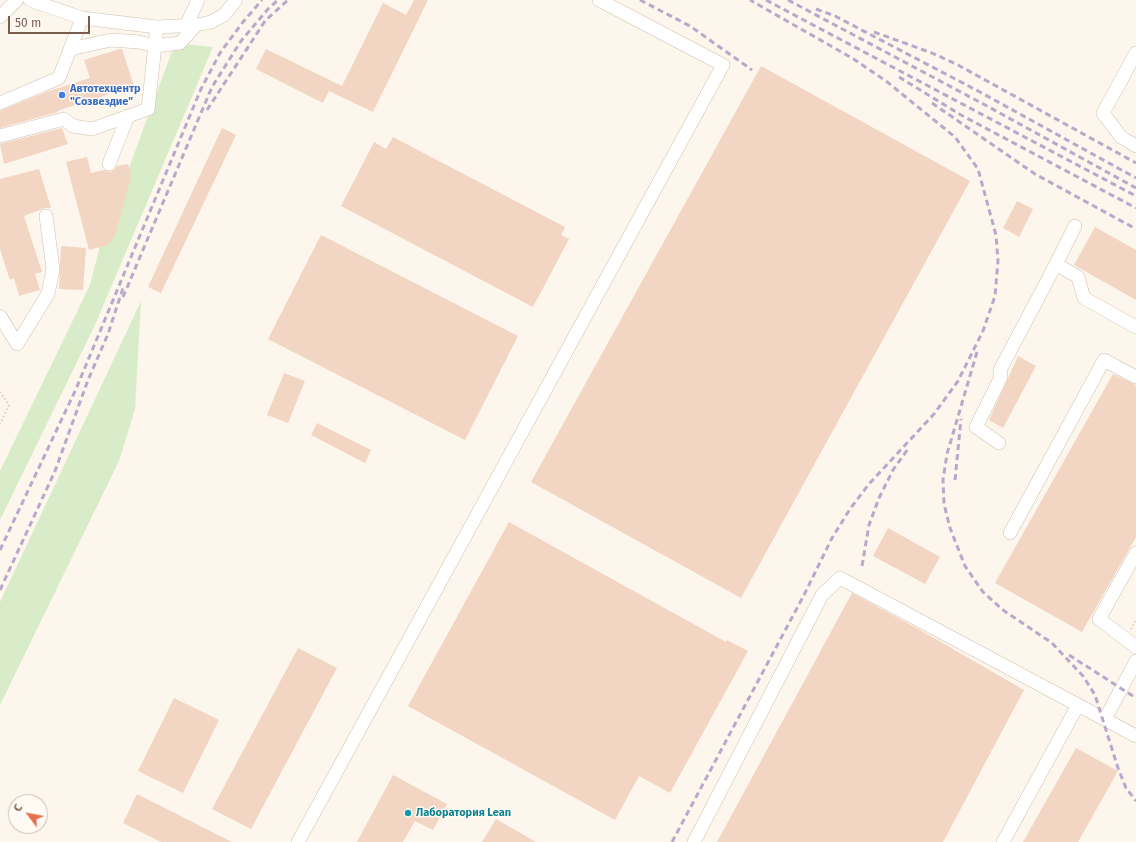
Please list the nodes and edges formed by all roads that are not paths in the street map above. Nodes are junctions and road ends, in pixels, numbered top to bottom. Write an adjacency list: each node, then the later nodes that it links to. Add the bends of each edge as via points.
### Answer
1 (16, 0): 6 (lane)
2 (30, 0): 7 (lane)
3 (198, 0): 8 (lane)
4 (236, 0): 8 (lane, via 224,15 211,22)
5 (600, 0): 32 (lane, via 723,65)
6 (0, 17)
7 (82, 18): 9 (lane); 11 (lane)
8 (191, 25): 9 (lane); 10 (lane, via 180,43)
9 (156, 27): 10 (lane)
10 (155, 46): 11 (lane, via 110,40); 14 (lane, via 148,109)
11 (70, 49): 13 (lane, via 59,78)
12 (1136, 53): 16 (lane, via 1103,113 1121,137)
13 (0, 103)
14 (128, 116): 15 (lane, via 92,129 73,126 64,119); 17 (lane)
15 (0, 136)
16 (1136, 146)
17 (109, 164)
18 (46, 216): 21 (lane, via 53,269 48,294 16,344)
19 (1075, 226): 20 (lane)
20 (1056, 264): 22 (lane, via 1078,277 1084,298); 24 (lane, via 1000,370 1001,377 976,427)
21 (0, 316)
22 (1136, 327)
23 (1136, 377): 25 (lane, via 1104,360)
24 (999, 443)
25 (1010, 533)
26 (1136, 553): 27 (lane, via 1099,619)
27 (1136, 647)
28 (1136, 661): 30 (lane)
29 (1078, 705): 30 (lane); 33 (lane, via 840,578 822,595); 34 (lane)
30 (1105, 719): 31 (lane)
31 (1136, 736)
32 (298, 842)
33 (694, 842)
34 (1002, 842)

